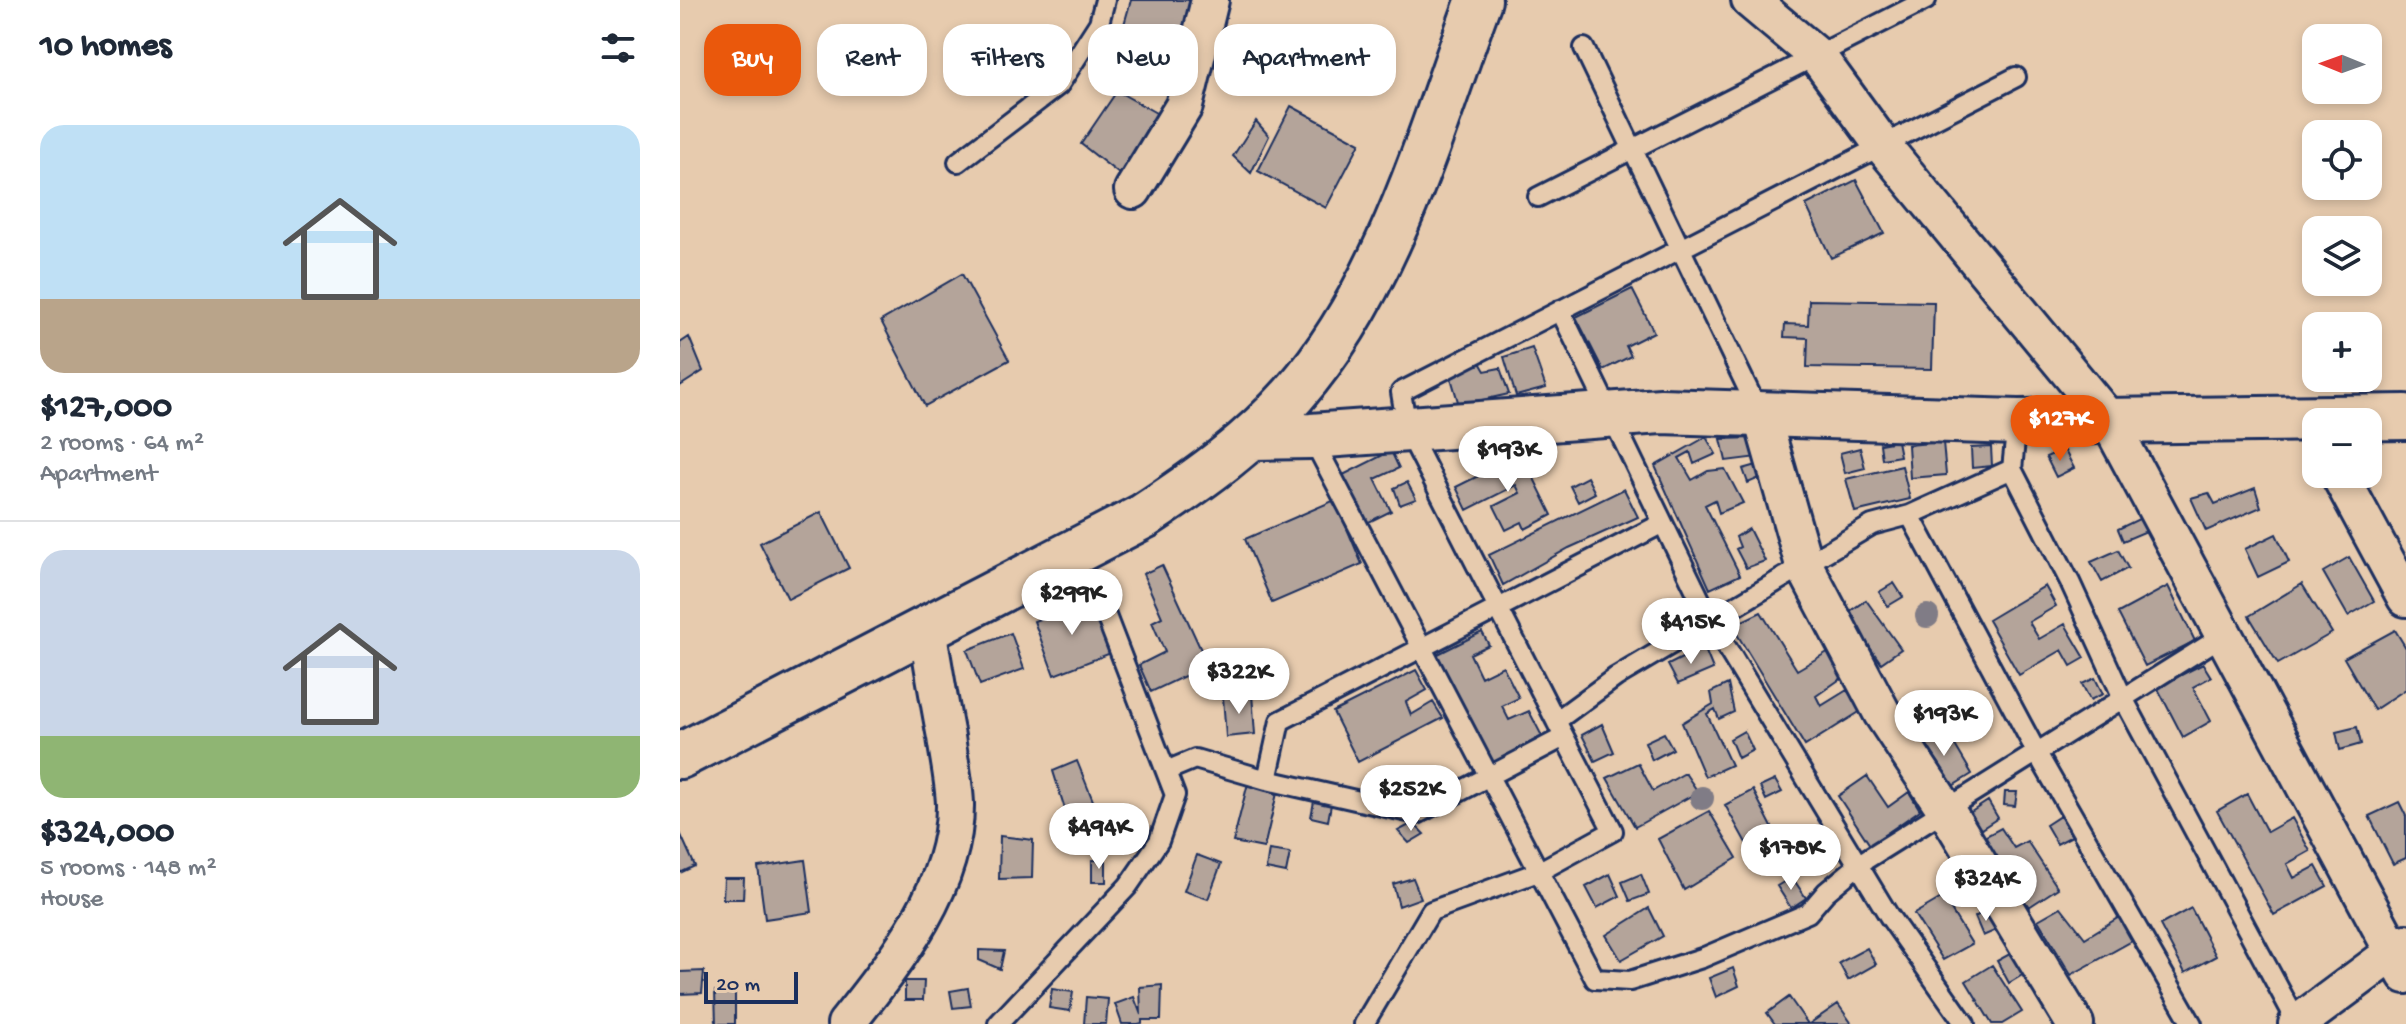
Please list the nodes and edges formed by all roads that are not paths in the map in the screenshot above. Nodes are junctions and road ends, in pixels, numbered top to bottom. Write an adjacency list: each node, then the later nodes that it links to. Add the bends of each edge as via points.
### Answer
1 (1105, 0): 11 (lane, via 1099,23 1059,85)
2 (1210, 0): 12 (street, via 1184,106)
3 (1479, 0): 25 (street, via 1390,241 1364,294 1295,393)
4 (1750, 0): 7 (street)
5 (1926, 0): 7 (lane)
6 (1584, 48): 10 (lane)
7 (1818, 57): 9 (street); 10 (lane)
8 (2016, 77): 9 (lane)
9 (1883, 146): 14 (lane); 19 (street)
10 (1633, 149): 13 (lane); 14 (lane)
11 (958, 162)
12 (1133, 190)
13 (1538, 197)
14 (1681, 248): 15 (lane); 16 (lane)
15 (1560, 310): 17 (lane); 23 (lane, via 1401,392)
16 (1761, 414): 17 (street); 21 (street); 30 (street)
17 (1611, 415): 23 (street); 29 (lane)
18 (2406, 417): 20 (street)
19 (2108, 419): 21 (street); 22 (street); 36 (street)
20 (2382, 419)
21 (2018, 422): 26 (lane)
22 (2302, 425)
23 (1407, 429): 24 (street); 33 (lane)
24 (1311, 436): 25 (street); 37 (lane)
25 (1253, 437): 35 (street, via 1144,516)
26 (2012, 469): 28 (lane); 38 (lane)
27 (2347, 488): 32 (street)
28 (1910, 515): 30 (lane, via 1872,525); 40 (lane)
29 (1663, 523): 33 (lane); 34 (lane)
30 (1804, 565): 34 (lane); 45 (street, via 1882,713)
31 (1098, 595): 42 (lane)
32 (2406, 598)
33 (1498, 608): 37 (lane); 39 (lane)
34 (1710, 620): 39 (lane, via 1616,677); 46 (lane)
35 (927, 628): 41 (street); 49 (street, via 955,805 950,849 920,924)
36 (2224, 635): 38 (lane); 48 (street)
37 (1421, 648): 43 (lane); 44 (lane, via 1280,721)
38 (2123, 698): 40 (lane); 55 (lane)
39 (1560, 729): 43 (lane); 47 (lane, via 1613,831)
40 (2037, 753): 45 (lane); 54 (lane)
41 (680, 756)
42 (1166, 771): 44 (lane, via 1195,759); 50 (lane, via 1175,795 1159,841 1128,886)
43 (1489, 776): 44 (lane, via 1417,814); 47 (lane)
44 (1267, 780)
45 (1946, 810): 46 (lane); 53 (street)
46 (1859, 865): 47 (lane, via 1808,913 1702,958 1630,981 1595,979); 52 (lane)
47 (1538, 872): 51 (lane, via 1431,911)
48 (2401, 956): 55 (street)
49 (846, 1024)
50 (998, 1024)
51 (1364, 1024)
52 (1965, 1024)
53 (2075, 1024)
54 (2192, 1024)
55 (2298, 1024)

